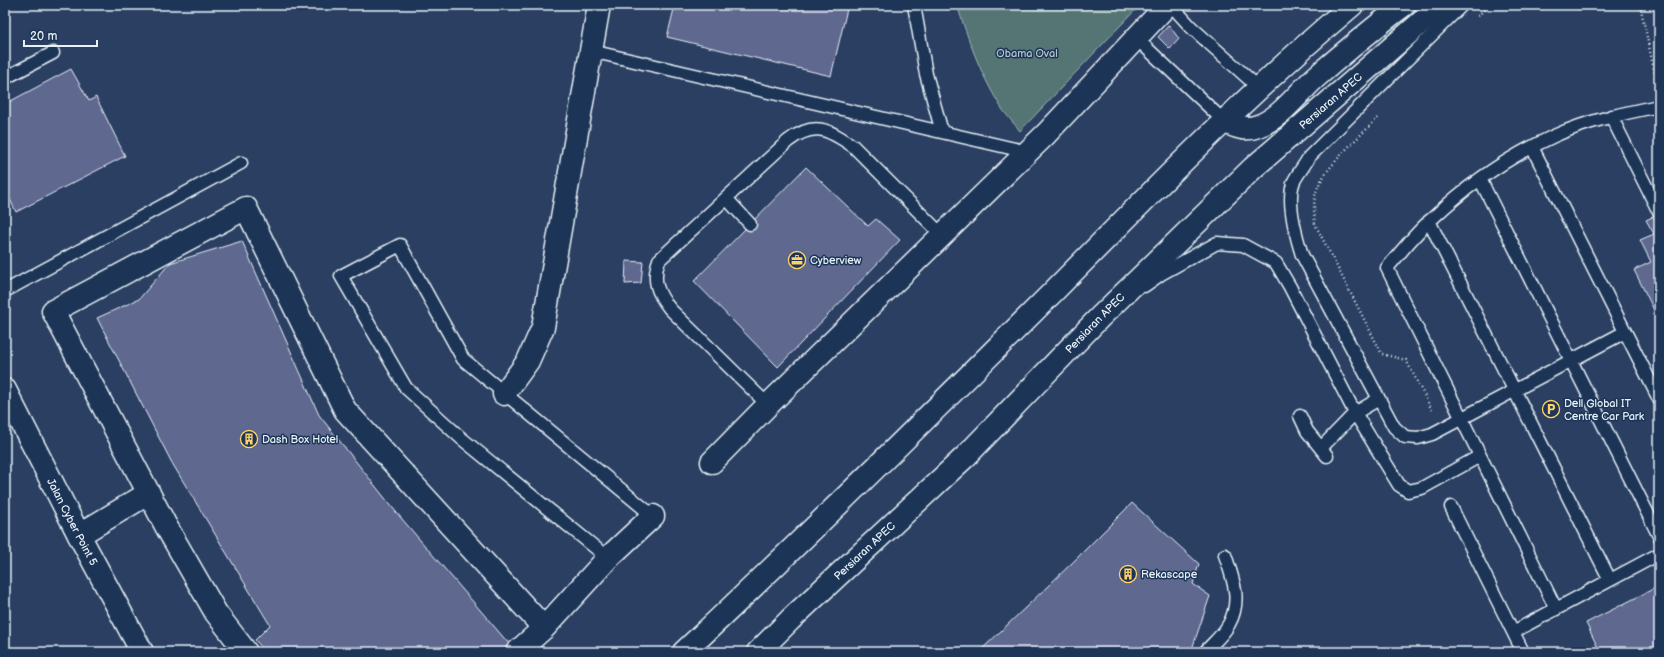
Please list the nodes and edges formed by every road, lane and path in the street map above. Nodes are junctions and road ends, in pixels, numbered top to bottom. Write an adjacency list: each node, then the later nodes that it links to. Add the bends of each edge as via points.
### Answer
1 (599, 5): 13 (street)
2 (914, 5): 22 (lane, via 926,74)
3 (1167, 5): 12 (street)
4 (1171, 5): 16 (lane)
5 (1352, 5): 16 (street)
6 (1404, 5): 21 (street, via 1316,77 1274,117 1258,127 1239,129)
7 (1441, 5): 33 (street, Persiaran APEC, via 1253,168)
8 (1462, 5): 40 (lane, via 1309,157 1294,182 1291,203 1294,229 1302,255)
9 (1489, 5): 11 (path)
10 (1640, 5): 17 (path)
11 (1474, 21)
12 (1136, 38): 21 (lane); 24 (street)
13 (591, 52): 22 (lane); 38 (street, via 543,327 528,361)
14 (53, 53): 15 (lane)
15 (5, 78)
16 (1259, 88): 21 (street)
17 (1659, 95)
18 (1659, 106): 19 (lane)
19 (1612, 116): 23 (lane, via 1555,135); 28 (lane)
20 (1379, 117): 45 (path, via 1327,173 1317,190 1315,224 1382,354 1406,360 1433,412)
21 (1224, 121): 63 (street, via 796,547)
22 (942, 132): 24 (lane)
23 (1532, 147): 26 (lane); 34 (lane)
24 (1028, 152): 31 (street)
25 (241, 163): 32 (lane)
26 (1480, 179): 29 (lane); 35 (lane)
27 (726, 198): 30 (lane); 31 (lane, via 798,133 822,129 853,146); 41 (lane, via 659,260 655,272 657,285 661,297 670,309)
28 (1659, 212)
29 (1429, 222): 37 (lane); 44 (lane, via 1386,268)
30 (750, 224)
31 (942, 236): 41 (street)
32 (5, 292)
33 (1100, 317): 42 (lane, via 1161,274 1217,243 1243,245 1276,263); 64 (street, Persiaran APEC, via 966,456)
34 (1625, 332): 35 (lane); 39 (lane)
35 (1571, 360): 37 (lane); 52 (lane)
36 (5, 390): 51 (street, Jalan Cyber Point 5)
37 (1514, 391): 44 (lane); 56 (lane)
38 (504, 394): 50 (lane); 55 (lane, via 463,359 400,245 341,276 406,388 461,438)
39 (1659, 398)
40 (1378, 399): 42 (lane); 45 (lane, via 1394,427 1405,437 1418,438)
41 (768, 405): 47 (street)
42 (1355, 413): 43 (lane, via 1324,452 1307,431); 46 (lane, via 1399,485 1408,491 1422,488)
43 (1300, 416)
44 (1462, 419): 45 (lane); 46 (lane)
45 (1432, 434)
46 (1480, 456): 57 (lane)
47 (712, 462)
48 (149, 494): 51 (street); 58 (street, via 53,311 246,208 345,410); 61 (street, via 216,613)
49 (1451, 507): 59 (lane)
50 (653, 516): 55 (street)
51 (79, 535): 60 (street, Jalan Cyber Point 5)
52 (1659, 536)
53 (1659, 554): 56 (lane)
54 (1225, 555): 65 (lane, via 1237,603 1229,624)
55 (608, 558): 58 (street)
56 (1610, 580): 57 (lane)
57 (1556, 609): 59 (lane)
58 (544, 628): 62 (street)
59 (1513, 632): 66 (lane)
60 (142, 652)
61 (246, 652)
62 (517, 652)
63 (684, 652)
64 (758, 652)
65 (1205, 652)
66 (1523, 652)

